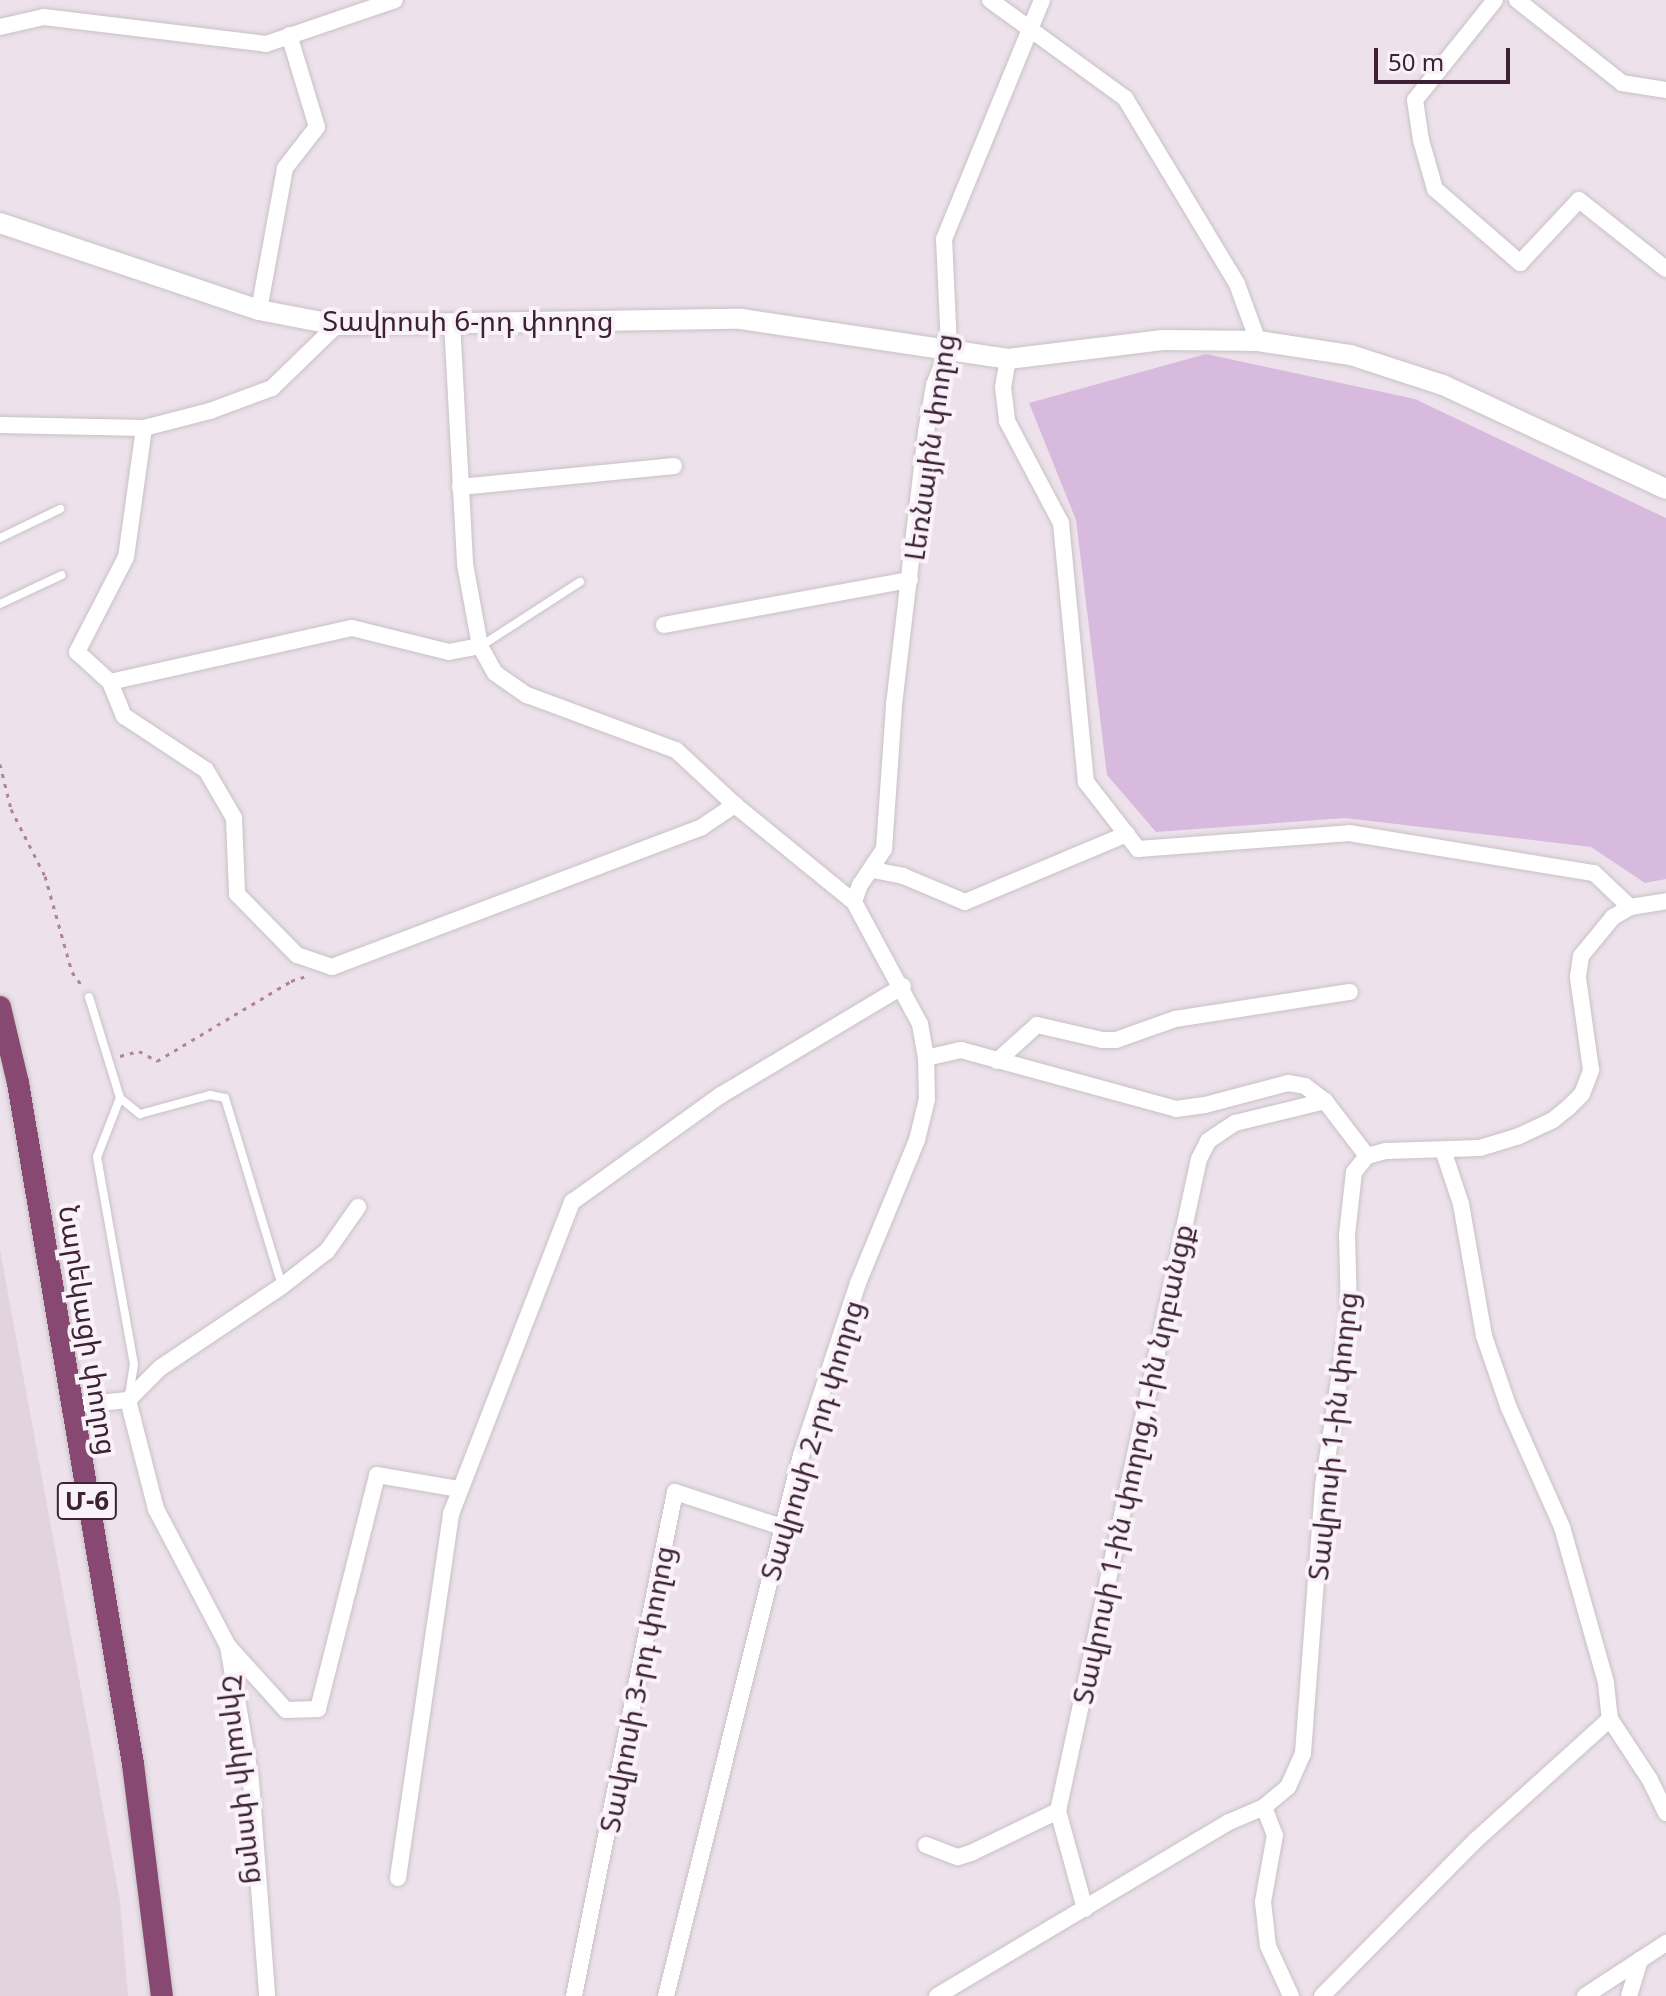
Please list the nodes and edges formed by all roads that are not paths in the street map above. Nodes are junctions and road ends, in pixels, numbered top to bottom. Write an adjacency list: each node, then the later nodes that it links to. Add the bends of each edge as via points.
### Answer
1 (342, 0): 7 (street)
2 (395, 0): 7 (street)
3 (990, 0): 9 (street)
4 (1042, 0): 9 (street, Լեռնային փողոց)
5 (1495, 0): 13 (street, via 1415,100 1435,189 1520,263 1579,200)
6 (1517, 0): 11 (street, via 1622,83)
7 (343, 18): 10 (street)
8 (0, 27): 10 (street, via 44,17 266,44)
9 (1030, 29): 17 (street, via 1125,98 1237,284); 18 (street, Լեռնային փողոց, via 944,239)
10 (289, 35): 14 (street, via 317,127 285,168)
11 (1666, 90)
12 (0, 223): 14 (street, Տավրոսի 6-րդ փողոց)
13 (1666, 269)
14 (259, 310): 16 (street, Տավրոսի 6-րդ փողոց)
15 (452, 322): 16 (street, Տավրոսի 6-րդ փողոց); 18 (street, Տավրոսի 6-րդ փողոց, via 741,319); 23 (street)
16 (337, 325): 21 (street, via 272,388)
17 (1258, 341): 19 (street, Տավրոսի 6-րդ փողոց, via 1163,340); 24 (street, Տավրոսի 6-րդ փողոց, via 1351,355 1443,385)
18 (949, 348): 19 (street, Տավրոսի 6-րդ փողոց); 28 (street, Լեռնային փողոց, via 934,385 926,432)
19 (1008, 359): 35 (street, via 1003,387 1007,421 1061,523 1086,782)
20 (0, 425): 21 (street)
21 (144, 428): 33 (street, via 126,557 77,652)
22 (674, 466): 23 (street)
23 (460, 487): 32 (street, via 465,564)
24 (1666, 489)
25 (60, 509): 26 (lane)
26 (0, 538)
27 (62, 575): 30 (lane)
28 (910, 580): 31 (street); 36 (street, Լեռնային փողոց, via 884,849)
29 (580, 582): 32 (lane)
30 (0, 604)
31 (664, 625)
32 (480, 646): 33 (street, via 449,652 352,628); 34 (street, via 495,673 527,695 676,750)
33 (110, 682): 34 (street, via 124,716 206,770 234,818 237,894 297,955 332,967 702,827)
34 (735, 805): 38 (street)
35 (1127, 834): 36 (street, via 965,902 903,876); 39 (street, via 1138,849 1349,833 1594,873)
36 (873, 870): 38 (street, Լեռնային փողոց)
37 (1666, 901): 39 (street)
38 (854, 902): 40 (street, Տավրոսի 2-րդ փողոց)
39 (1630, 907): 48 (street, via 1613,917 1581,956 1578,977 1591,1070 1582,1094 1553,1120 1517,1137 1480,1148)
40 (903, 986): 44 (street, Տավրոսի 2-րդ փողոց, via 920,1024); 54 (street, via 721,1095 572,1202)
41 (1350, 992): 45 (street, via 1175,1019 1116,1040 1037,1025)
42 (89, 997): 46 (lane)
43 (0, 1007): 53 (highway, Նարեկացի փողոց / Մ-6)
44 (926, 1058): 45 (street, via 961,1050); 55 (street, Տավրոսի 2-րդ փողոց, via 927,1099 917,1140 837,1341)
45 (997, 1061): 47 (street, via 1176,1109 1288,1083 1305,1086)
46 (120, 1098): 51 (lane, via 140,1114 210,1095 225,1098); 52 (lane, via 97,1157 134,1364)
47 (1325, 1101): 49 (street); 59 (street, Տավրոսի 1-ին փողոց,1-ին նրբանցք, via 1235,1123 1208,1141 1199,1159)
48 (1443, 1150): 49 (street); 57 (street, via 1461,1204 1484,1336 1509,1408 1562,1527 1606,1683)
49 (1367, 1156): 58 (street, Տավրոսի 1-ին փողոց, via 1354,1172 1348,1203 1349,1315 1323,1486 1303,1753 1288,1787)
50 (358, 1207): 51 (street, via 327,1251)
51 (282, 1286): 52 (street, via 160,1368)
52 (128, 1400): 53 (street); 56 (street, Շիրակի փողոց, via 156,1509)
53 (71, 1406): 66 (highway, Նարեկացի փողոց / Մ-6, via 133,1764)
54 (459, 1489): 56 (street, via 377,1475 318,1709 286,1710); 62 (street, via 451,1514)
55 (782, 1527): 68 (street, Տավրոսի 3-րդ փողոց, via 675,1492); 69 (street, Տավրոսի 2-րդ փողոց)
56 (228, 1646): 67 (street, Շիրակի փողոց, via 251,1781)
57 (1610, 1719): 60 (street); 72 (street, via 1476,1840)
58 (1264, 1807): 63 (street, Տավրոսի 1-ին փողոց, via 1229,1822); 71 (street, via 1275,1835 1263,1902 1268,1946)
59 (1058, 1811): 61 (street, via 958,1857); 63 (street, Տավրոսի 1-ին փողոց,1-ին նրբանցք)
60 (1666, 1813)
61 (926, 1845)
62 (398, 1878)
63 (1085, 1909): 70 (street, Տավրոսի 1-ին փողոց)
64 (1666, 1943): 65 (street)
65 (1640, 1960): 73 (street); 74 (street)
66 (162, 1996)
67 (267, 1996)
68 (574, 1996)
69 (666, 1996)
70 (937, 1996)
71 (1291, 1996)
72 (1322, 1996)
73 (1585, 1996)
74 (1629, 1996)

